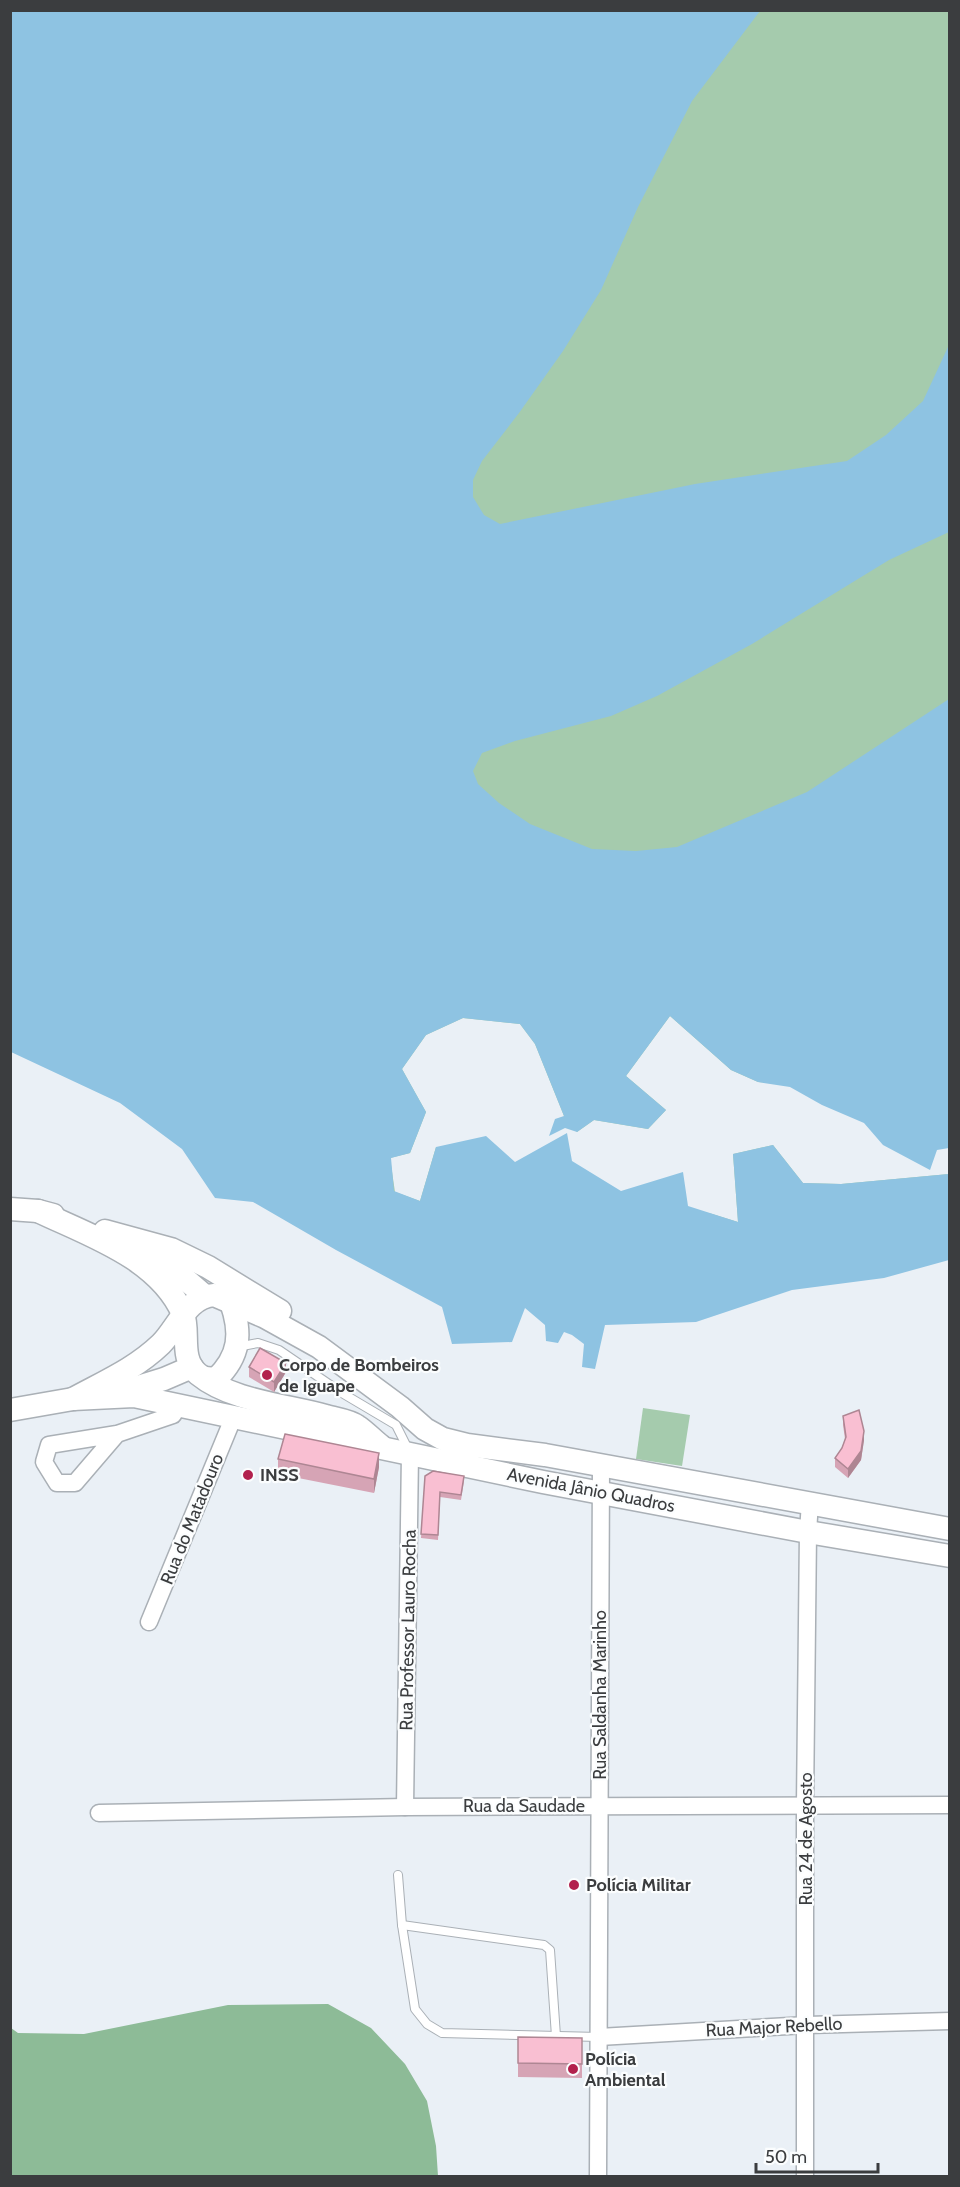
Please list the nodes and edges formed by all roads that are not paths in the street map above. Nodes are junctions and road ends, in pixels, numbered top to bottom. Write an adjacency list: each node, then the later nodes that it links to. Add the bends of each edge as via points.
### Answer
1 (10, 1209): 2 (main road)
2 (38, 1211): 3 (main road); 6 (main road, via 126,1253 149,1270)
3 (133, 1239): 4 (main road, via 157,1254); 9 (main road, via 171,1249 208,1267 281,1312)
4 (205, 1296): 5 (main road); 6 (main road)
5 (231, 1302): 8 (main road, via 238,1322); 9 (main road)
6 (184, 1315): 7 (main road); 10 (main road, via 185,1345)
7 (163, 1342): 11 (main road); 15 (main road, via 138,1364)
8 (236, 1347): 10 (main road, via 228,1368 216,1379); 13 (lane, via 258,1343 279,1350 342,1393)
9 (319, 1347): 13 (main road)
10 (198, 1372): 11 (main road); 12 (main road)
11 (164, 1379): 12 (main road); 14 (main road); 16 (main road)
12 (234, 1393): 20 (main road, via 355,1425)
13 (369, 1396): 21 (lane, via 396,1425); 22 (main road, Avenida Jânio Quadros, via 400,1407 425,1430 443,1439)
14 (103, 1398): 15 (main road); 16 (main road, Avenida Jânio Quadros, via 134,1396)
15 (73, 1399): 17 (main road)
16 (178, 1405): 18 (main road, Avenida Jânio Quadros); 19 (street, via 173,1415)
17 (10, 1410)
18 (234, 1416): 20 (main road, Avenida Jânio Quadros); 30 (street, Rua do Matadouro)
19 (117, 1434)
20 (382, 1448): 21 (main road, Avenida Jânio Quadros)
21 (410, 1453): 24 (main road, Avenida Jânio Quadros); 34 (street, Rua Professor Lauro Rocha)
22 (545, 1455): 23 (main road, Avenida Jânio Quadros); 24 (main road)
23 (601, 1465): 25 (street, Rua Saldanha Marinho); 26 (main road, Avenida Jânio Quadros)
24 (543, 1482): 25 (main road, Avenida Jânio Quadros)
25 (600, 1492): 28 (main road, Avenida Jânio Quadros); 33 (street, Rua Saldanha Marinho)
26 (810, 1502): 27 (main road, Avenida Jânio Quadros); 28 (street, Rua 24 de Agosto)
27 (950, 1529)
28 (808, 1532): 29 (main road, Avenida Jânio Quadros); 31 (street, Rua 24 de Agosto)
29 (950, 1556)
30 (149, 1622)
31 (805, 1805): 32 (street, Rua da Saudade); 33 (street, Rua da Saudade); 39 (street, Rua 24 de Agosto)
32 (950, 1805)
33 (600, 1806): 34 (street, Rua da Saudade); 41 (street, Rua Saldanha Marinho)
34 (405, 1807): 35 (street, Rua da Saudade)
35 (99, 1813)
36 (398, 1875): 37 (lane)
37 (402, 1925): 40 (lane, via 415,2009 427,2024 442,2033); 40 (lane, via 544,1945 550,1950)
38 (950, 2021): 39 (street, Rua Major Rebello)
39 (807, 2025): 41 (street, Rua Major Rebello); 43 (street, Rua 24 de Agosto)
40 (556, 2036): 41 (lane)
41 (599, 2037): 42 (street, Rua Saldanha Marinho)
42 (598, 2176)
43 (806, 2176)

